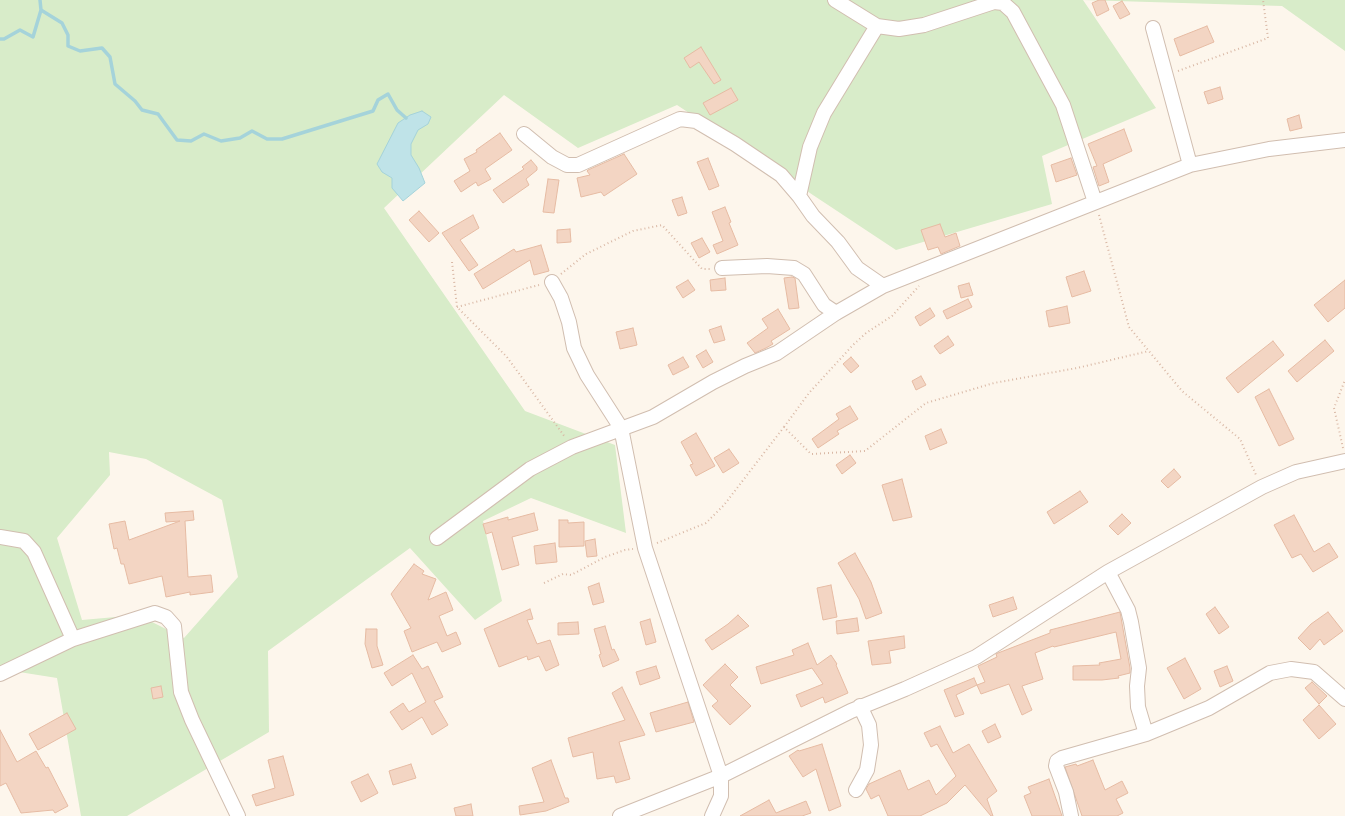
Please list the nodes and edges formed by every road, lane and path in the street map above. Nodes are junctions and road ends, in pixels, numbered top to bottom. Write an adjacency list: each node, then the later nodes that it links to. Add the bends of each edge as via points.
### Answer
1 (835, 0): 3 (street)
2 (1263, 0): 5 (path, via 1268,38)
3 (877, 26): 9 (street, via 824,113 810,147); 10 (street, via 899,29 924,25 994,2 1003,3 1013,12 1063,106)
4 (1153, 28): 5 (street)
5 (1166, 76): 8 (street)
6 (524, 134): 9 (street, via 552,157 567,165 578,165 680,119 688,119 735,144 781,175)
7 (1345, 140): 8 (street, via 1269,149)
8 (1190, 165): 10 (street)
9 (800, 196): 15 (street, via 813,216 838,242 857,268)
10 (1095, 202): 12 (street); 18 (path, via 1129,327)
11 (452, 262): 16 (path)
12 (934, 267): 15 (street); 21 (path, via 892,316 853,345 809,393)
13 (722, 268): 14 (path, via 702,269 662,225 633,231 586,254); 17 (street, via 794,268 804,274 824,305)
14 (552, 282): 16 (path); 20 (street, via 567,316 574,348 587,376)
15 (883, 286): 17 (street)
16 (457, 307): 22 (path, via 507,357)
17 (836, 314): 20 (street, via 777,353 713,382 653,417)
18 (1149, 351): 21 (path, via 1077,368 994,383 926,403 865,450 811,454); 24 (path, via 1182,391 1240,439)
19 (1345, 380): 23 (path, via 1334,408)
20 (621, 428): 22 (street); 27 (street)
21 (784, 428): 27 (path, via 724,505 706,523)
22 (572, 447): 26 (street, via 530,469)
23 (1344, 455): 24 (street)
24 (1262, 487): 28 (street)
25 (0, 537): 30 (street, via 24,541 34,552)
26 (437, 538)
27 (645, 548): 29 (path, via 612,554 571,575 563,574); 35 (street)
28 (1108, 572): 33 (street, via 976,657); 34 (street, via 1128,610 1131,622 1139,668 1138,708)
29 (544, 583)
30 (73, 639): 31 (street); 37 (street, via 155,613 166,617 174,626 181,692)
31 (0, 674)
32 (1345, 699): 34 (street, via 1314,672 1291,669 1270,673 1209,708)
33 (860, 706): 35 (street); 36 (street, via 869,725 871,745 867,770)
34 (1146, 734): 40 (street, via 1057,761 1056,766 1066,792)
35 (721, 776): 38 (street); 39 (street, via 721,796)
36 (856, 790)
37 (238, 816)
38 (620, 816)
39 (712, 816)
40 (1071, 816)

